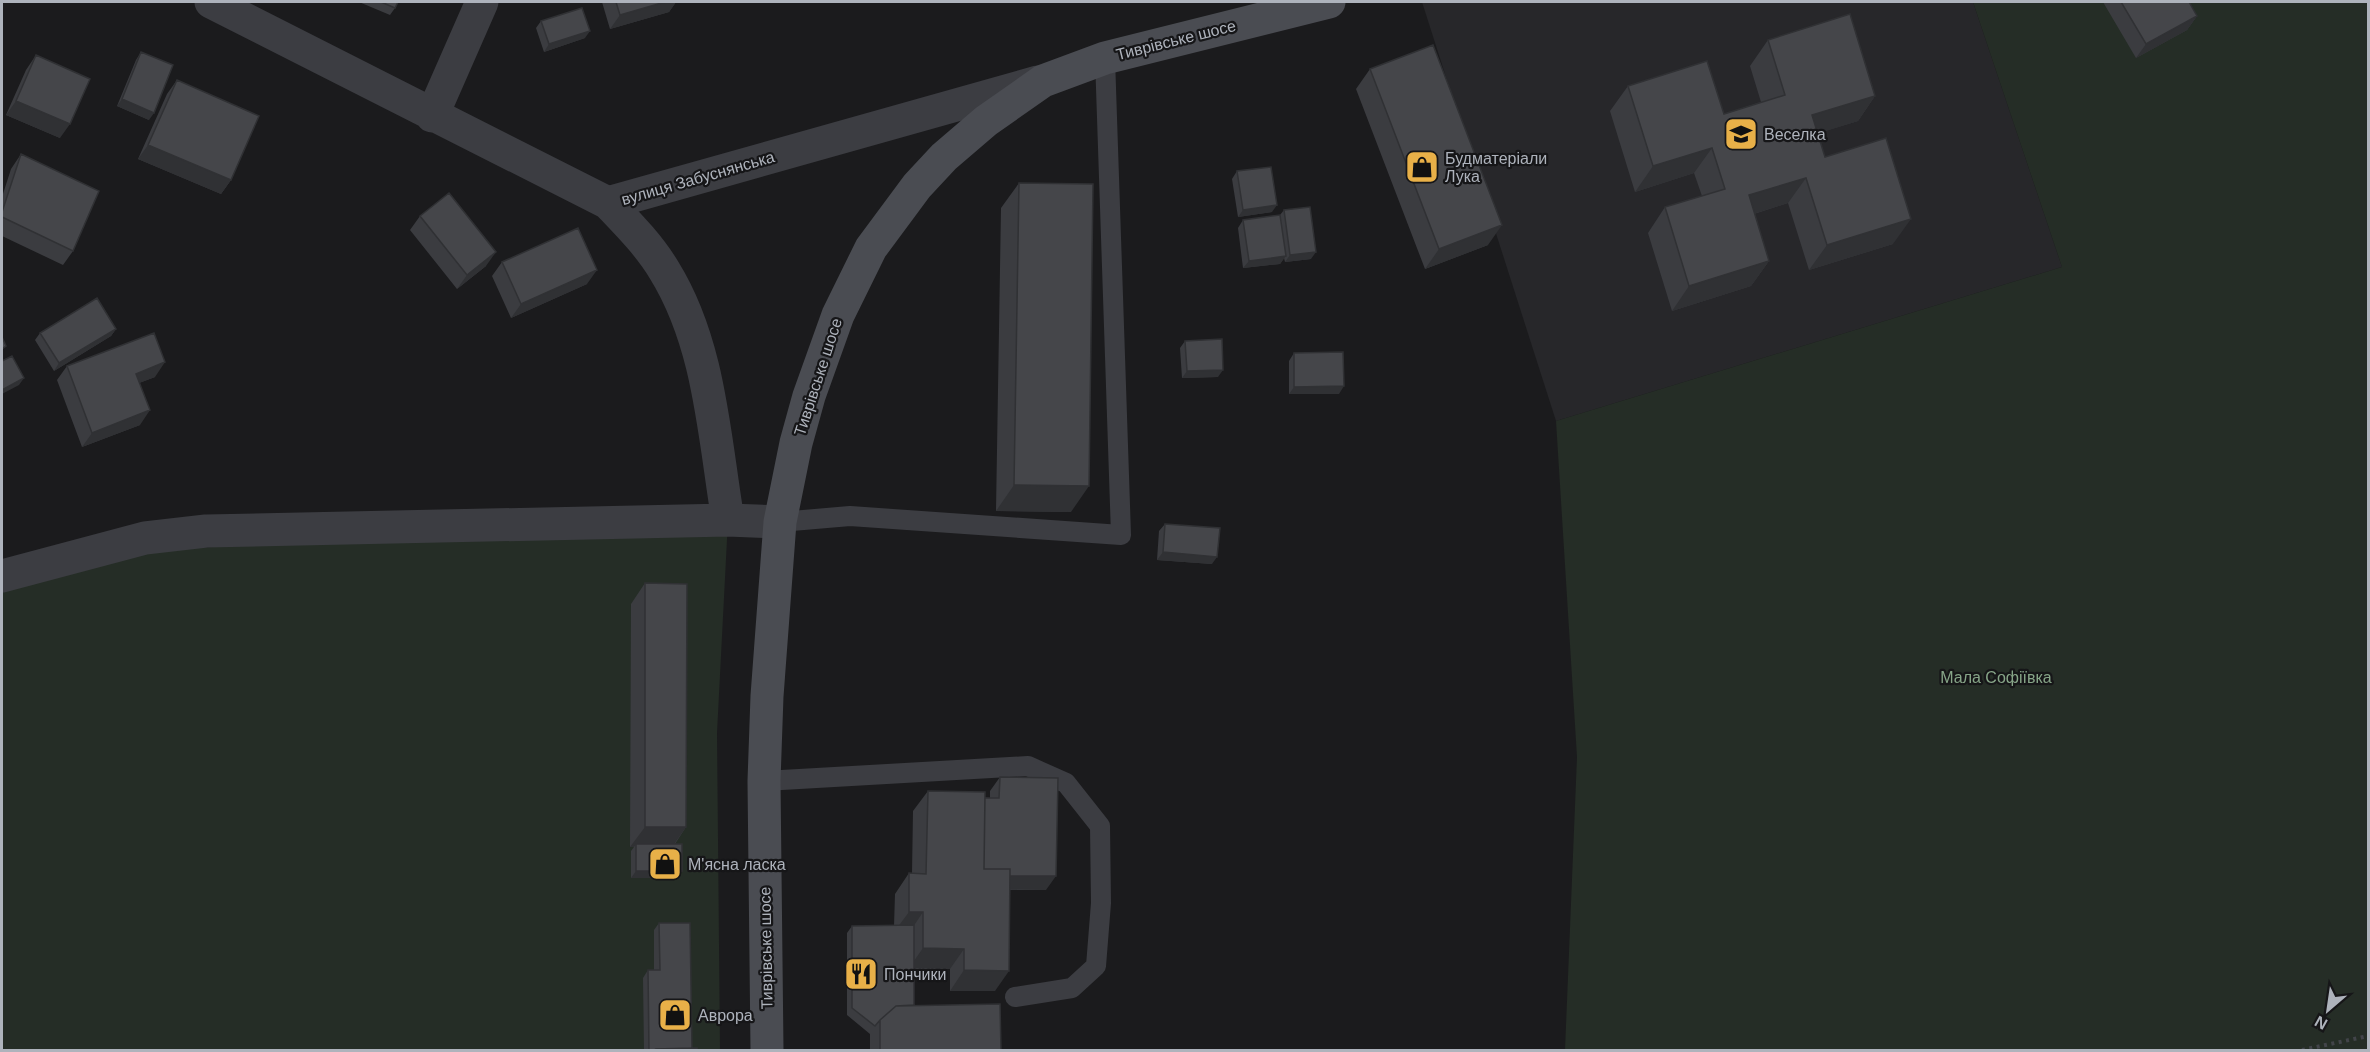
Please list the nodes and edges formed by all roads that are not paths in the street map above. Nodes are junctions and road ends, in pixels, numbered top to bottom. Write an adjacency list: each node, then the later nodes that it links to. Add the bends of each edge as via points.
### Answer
1 (211, 2): 6 (street, вулиця Забуснянська)
2 (482, 2): 6 (street)
3 (1329, 2): 4 (main road, Тиврівське шосе)
4 (1105, 58): 5 (main road, Тиврівське шосе); 9 (lane, via 1121,535 850,516)
5 (1043, 81): 7 (street, вулиця Забуснянська); 9 (main road, Тиврівське шосе, via 986,120 944,157 871,248 838,315 809,396)
6 (432, 116): 7 (street, вулиця Забуснянська)
7 (608, 203): 8 (street, via 664,270 688,318 702,361)
8 (728, 520): 9 (street); 10 (street, via 206,531 145,538)
9 (780, 522): 11 (main road, Тиврівське шосе)
10 (2, 576)
11 (764, 781): 12 (lane, via 1028,766 1066,783 1100,826 1101,903 1096,966 1072,988); 13 (main road, Тиврівське шосе)
12 (1015, 997)
13 (767, 1050)

